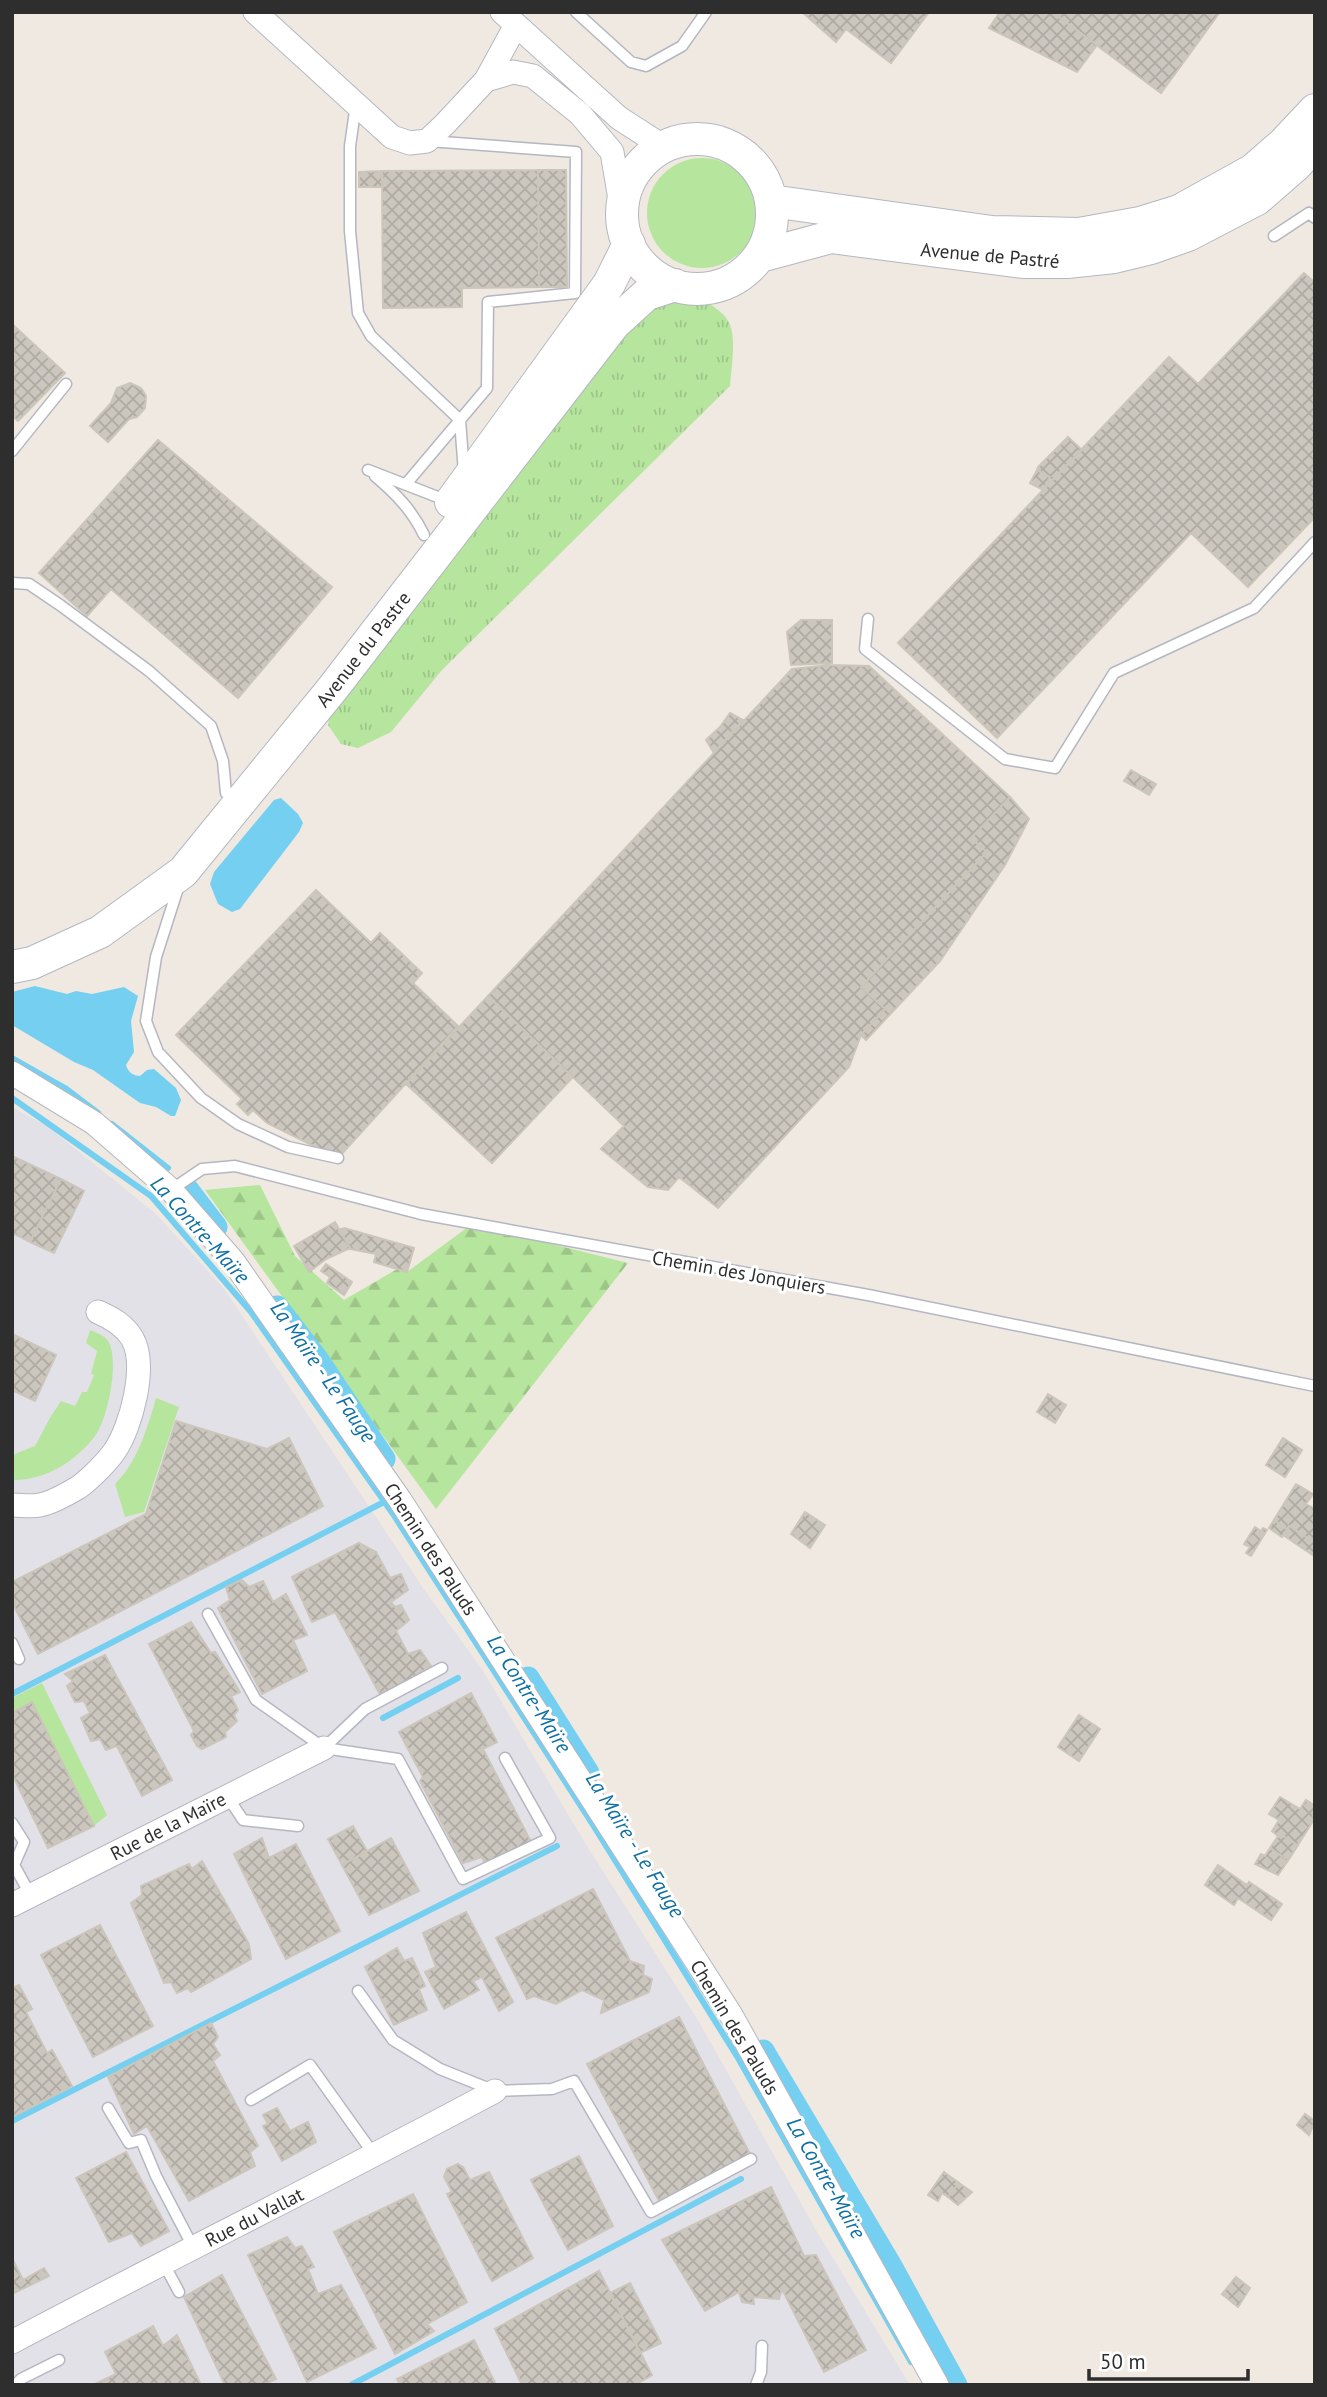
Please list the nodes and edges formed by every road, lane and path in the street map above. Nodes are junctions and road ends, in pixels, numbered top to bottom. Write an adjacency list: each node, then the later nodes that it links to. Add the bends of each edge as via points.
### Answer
1 (255, 12): 6 (street)
2 (576, 12): 3 (lane, via 631,62 646,66 682,46)
3 (706, 12)
4 (509, 19): 5 (street); 10 (street, via 619,118)
5 (486, 80): 8 (street); 12 (street, via 513,72 533,76 580,114 612,152)
6 (356, 104): 8 (street, via 392,137 410,143); 19 (lane, via 350,146 358,313 371,336)
7 (1315, 110): 11 (street, Avenue de Pastré, via 1253,170 1179,211 1079,234 992,232)
8 (427, 141): 19 (lane, via 576,152 575,293 488,302 487,388)
9 (1315, 145): 16 (street, Avenue de Pastré, via 1256,199 1188,234 1114,257 1023,262 831,237)
10 (664, 147): 11 (street, via 701,139 729,146 761,175); 12 (street, via 633,174)
11 (771, 201): 16 (street, via 769,236)
12 (622, 211): 15 (street)
13 (1315, 218): 14 (lane, via 1310,213)
14 (1274, 236)
15 (629, 244): 17 (street, via 652,274); 22 (street, Avenue du Pastre, via 609,284)
16 (760, 256): 17 (street, via 739,278 720,286 695,289)
17 (675, 285): 28 (street, Avenue du Pastre, via 647,293 614,324 333,688)
18 (66, 384): 20 (lane)
19 (460, 420): 21 (lane); 22 (lane)
20 (12, 451)
21 (406, 484): 22 (lane); 23 (lane, via 368,470 397,494)
22 (458, 492): 23 (street, Avenue du Pastre)
23 (424, 535): 27 (street, Avenue du Pastre)
24 (1315, 542): 26 (lane, via 1254,608 1114,673 1055,768 1005,758 865,649)
25 (12, 583): 27 (lane, via 29,584 60,605 149,671 211,726 223,761)
26 (868, 619)
27 (226, 793): 29 (street, Avenue du Pastre, via 177,850 135,886 55,931)
28 (183, 872): 30 (street, Avenue du Pastre, via 100,932); 32 (lane, via 156,957 146,1021 158,1052 201,1098 238,1124 288,1147)
29 (12, 947)
30 (12, 967)
31 (12, 1073): 33 (street, Chemin des Paluds, via 94,1123)
32 (338, 1158)
33 (171, 1191): 35 (lane, Chemin des Jonquiers, via 202,1169 235,1166 421,1214 868,1295); 61 (street, Chemin des Paluds, via 233,1261 400,1500 731,2015)
34 (98, 1312): 36 (street, via 124,1328 137,1352 140,1366 130,1418 114,1452 80,1486 40,1505)
35 (1315, 1387)
36 (12, 1506)
37 (208, 1614): 41 (lane, via 256,1700)
38 (12, 1643): 39 (lane)
39 (19, 1659)
40 (442, 1668): 41 (lane, via 365,1709)
41 (324, 1748): 42 (lane, via 398,1759 463,1879 550,1838); 43 (street, Rue de la Maïre)
42 (505, 1758)
43 (228, 1796): 45 (lane, via 243,1820); 46 (street, Rue de la Maïre)
44 (12, 1823): 46 (lane, via 24,1842 14,1865)
45 (298, 1826)
46 (22, 1900)
47 (358, 1991): 48 (lane, via 393,2040 440,2069)
48 (495, 2091): 51 (street, Rue du Vallat); 52 (lane, via 552,2089 574,2081 651,2212)
49 (251, 2099): 51 (lane, via 310,2065)
50 (108, 2108): 53 (lane, via 129,2143 141,2140)
51 (375, 2155): 53 (street, Rue du Vallat)
52 (751, 2160)
53 (193, 2247): 54 (street, Rue du Vallat)
54 (163, 2262): 55 (lane); 56 (street, Rue du Vallat)
55 (179, 2292)
56 (12, 2342)
57 (762, 2346): 60 (lane)
58 (59, 2360): 59 (lane)
59 (15, 2385)
60 (757, 2385)
61 (937, 2385)

